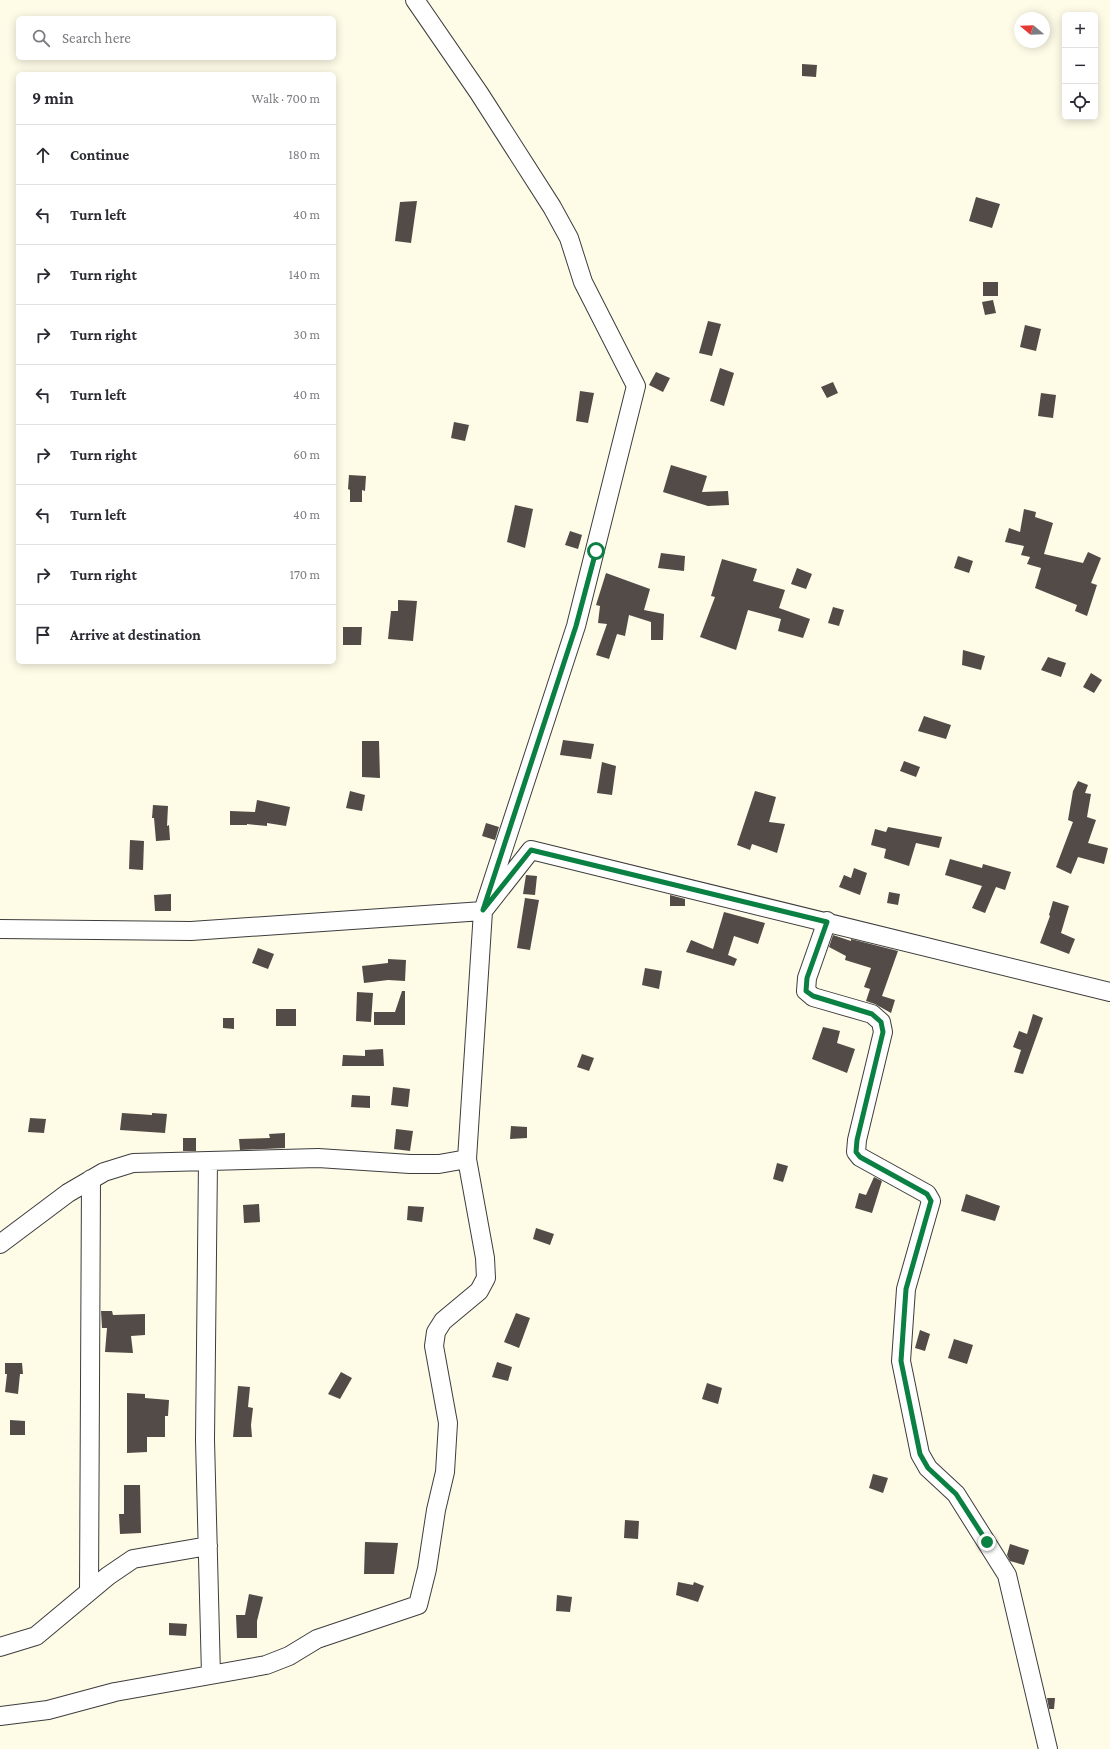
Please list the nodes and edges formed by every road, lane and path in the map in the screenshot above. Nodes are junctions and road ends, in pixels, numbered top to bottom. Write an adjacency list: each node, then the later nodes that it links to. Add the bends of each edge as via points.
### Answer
1 (415, 0): 2 (street, via 479,93 552,207 569,238 583,282 636,386 576,626)
2 (483, 910): 3 (street, via 531,850); 4 (street, via 191,931); 6 (street)
3 (827, 922): 5 (street); 15 (street, via 807,978 806,991 813,996 872,1014 881,1022 883,1032 856,1152 860,1157 927,1194 931,1201 906,1289 901,1361 920,1454 928,1468 956,1494 1007,1575)
4 (0, 929)
5 (1110, 992)
6 (467, 1159): 7 (street, via 439,1164 318,1158); 13 (street, via 485,1258 486,1278 479,1291 443,1321 436,1332 434,1346 448,1424 445,1472 418,1605 317,1639 289,1656 266,1665)
7 (208, 1161): 8 (street, via 133,1163 104,1172); 10 (street, via 205,1440)
8 (92, 1179): 9 (street, via 68,1193); 11 (street)
9 (0, 1244)
10 (208, 1546): 11 (street, via 133,1559); 13 (street)
11 (89, 1591): 12 (street, via 36,1636)
12 (0, 1647)
13 (211, 1676): 14 (street, via 115,1692 48,1710)
14 (0, 1716)
15 (1048, 1749)

